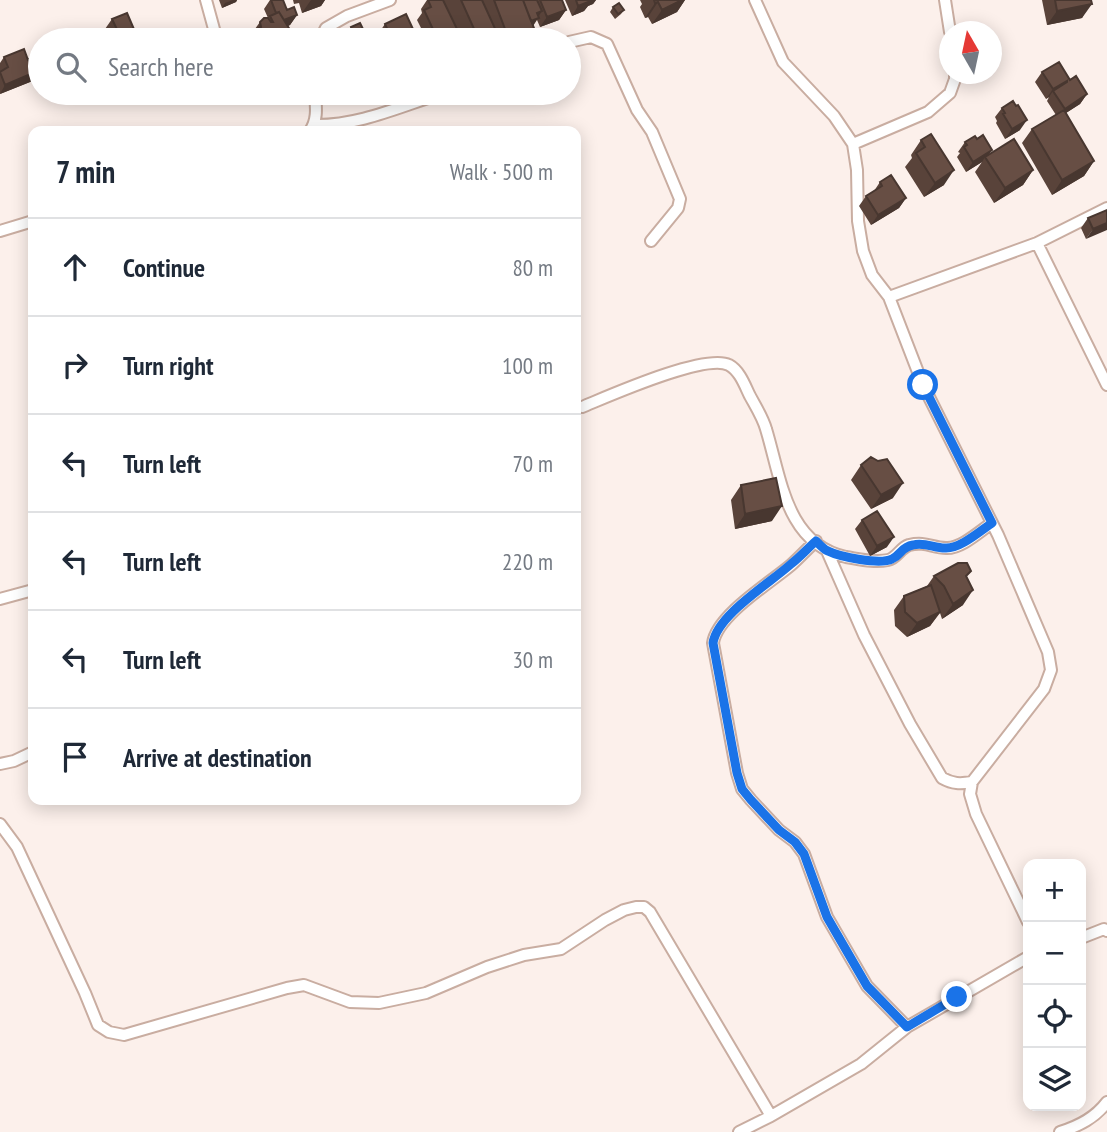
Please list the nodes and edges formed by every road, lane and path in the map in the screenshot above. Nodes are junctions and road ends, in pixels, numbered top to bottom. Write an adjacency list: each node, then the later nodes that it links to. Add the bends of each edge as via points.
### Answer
1 (206, 0): 6 (street)
2 (390, 0): 7 (street)
3 (755, 0): 14 (street, via 783,62 834,116)
4 (944, 0): 5 (street)
5 (948, 21)
6 (214, 28)
7 (326, 28)
8 (581, 39): 18 (street, via 591,37 607,44 680,199)
9 (953, 84): 14 (street, via 950,93 928,112)
10 (316, 105): 12 (street)
11 (406, 105): 13 (street)
12 (313, 126)
13 (323, 126)
14 (853, 144): 20 (street, via 863,251 872,275)
15 (1107, 208): 19 (street)
16 (28, 223): 17 (street)
17 (0, 231)
18 (651, 241)
19 (1037, 243): 20 (street); 21 (street)
20 (889, 297): 23 (street, via 923,385)
21 (1107, 385)
22 (582, 407): 24 (street, via 667,373 713,363 729,365 741,376 765,425 799,528)
23 (992, 523): 25 (street, via 955,546 912,545 891,559 860,559); 30 (street, via 1048,652 1051,670 1044,689)
24 (816, 541): 25 (street); 36 (street, via 733,611 715,634 737,773 751,800 800,847 827,917 867,986)
25 (827, 551): 30 (street, via 864,635 942,778 959,784)
26 (28, 591): 27 (street)
27 (0, 599)
28 (28, 754): 29 (street)
29 (0, 764)
30 (972, 782): 32 (street, via 976,814)
31 (0, 824): 38 (street, via 17,847 98,1025 109,1032 124,1035 304,985 350,1002 379,1003 426,993 487,967 561,949 605,920 644,907)
32 (1023, 912)
33 (1107, 931): 34 (street)
34 (1086, 936)
35 (1023, 960): 36 (street)
36 (907, 1027): 38 (street, via 861,1064)
37 (1107, 1102): 40 (street, via 1084,1123)
38 (771, 1116): 39 (street)
39 (739, 1132)
40 (1060, 1132)

